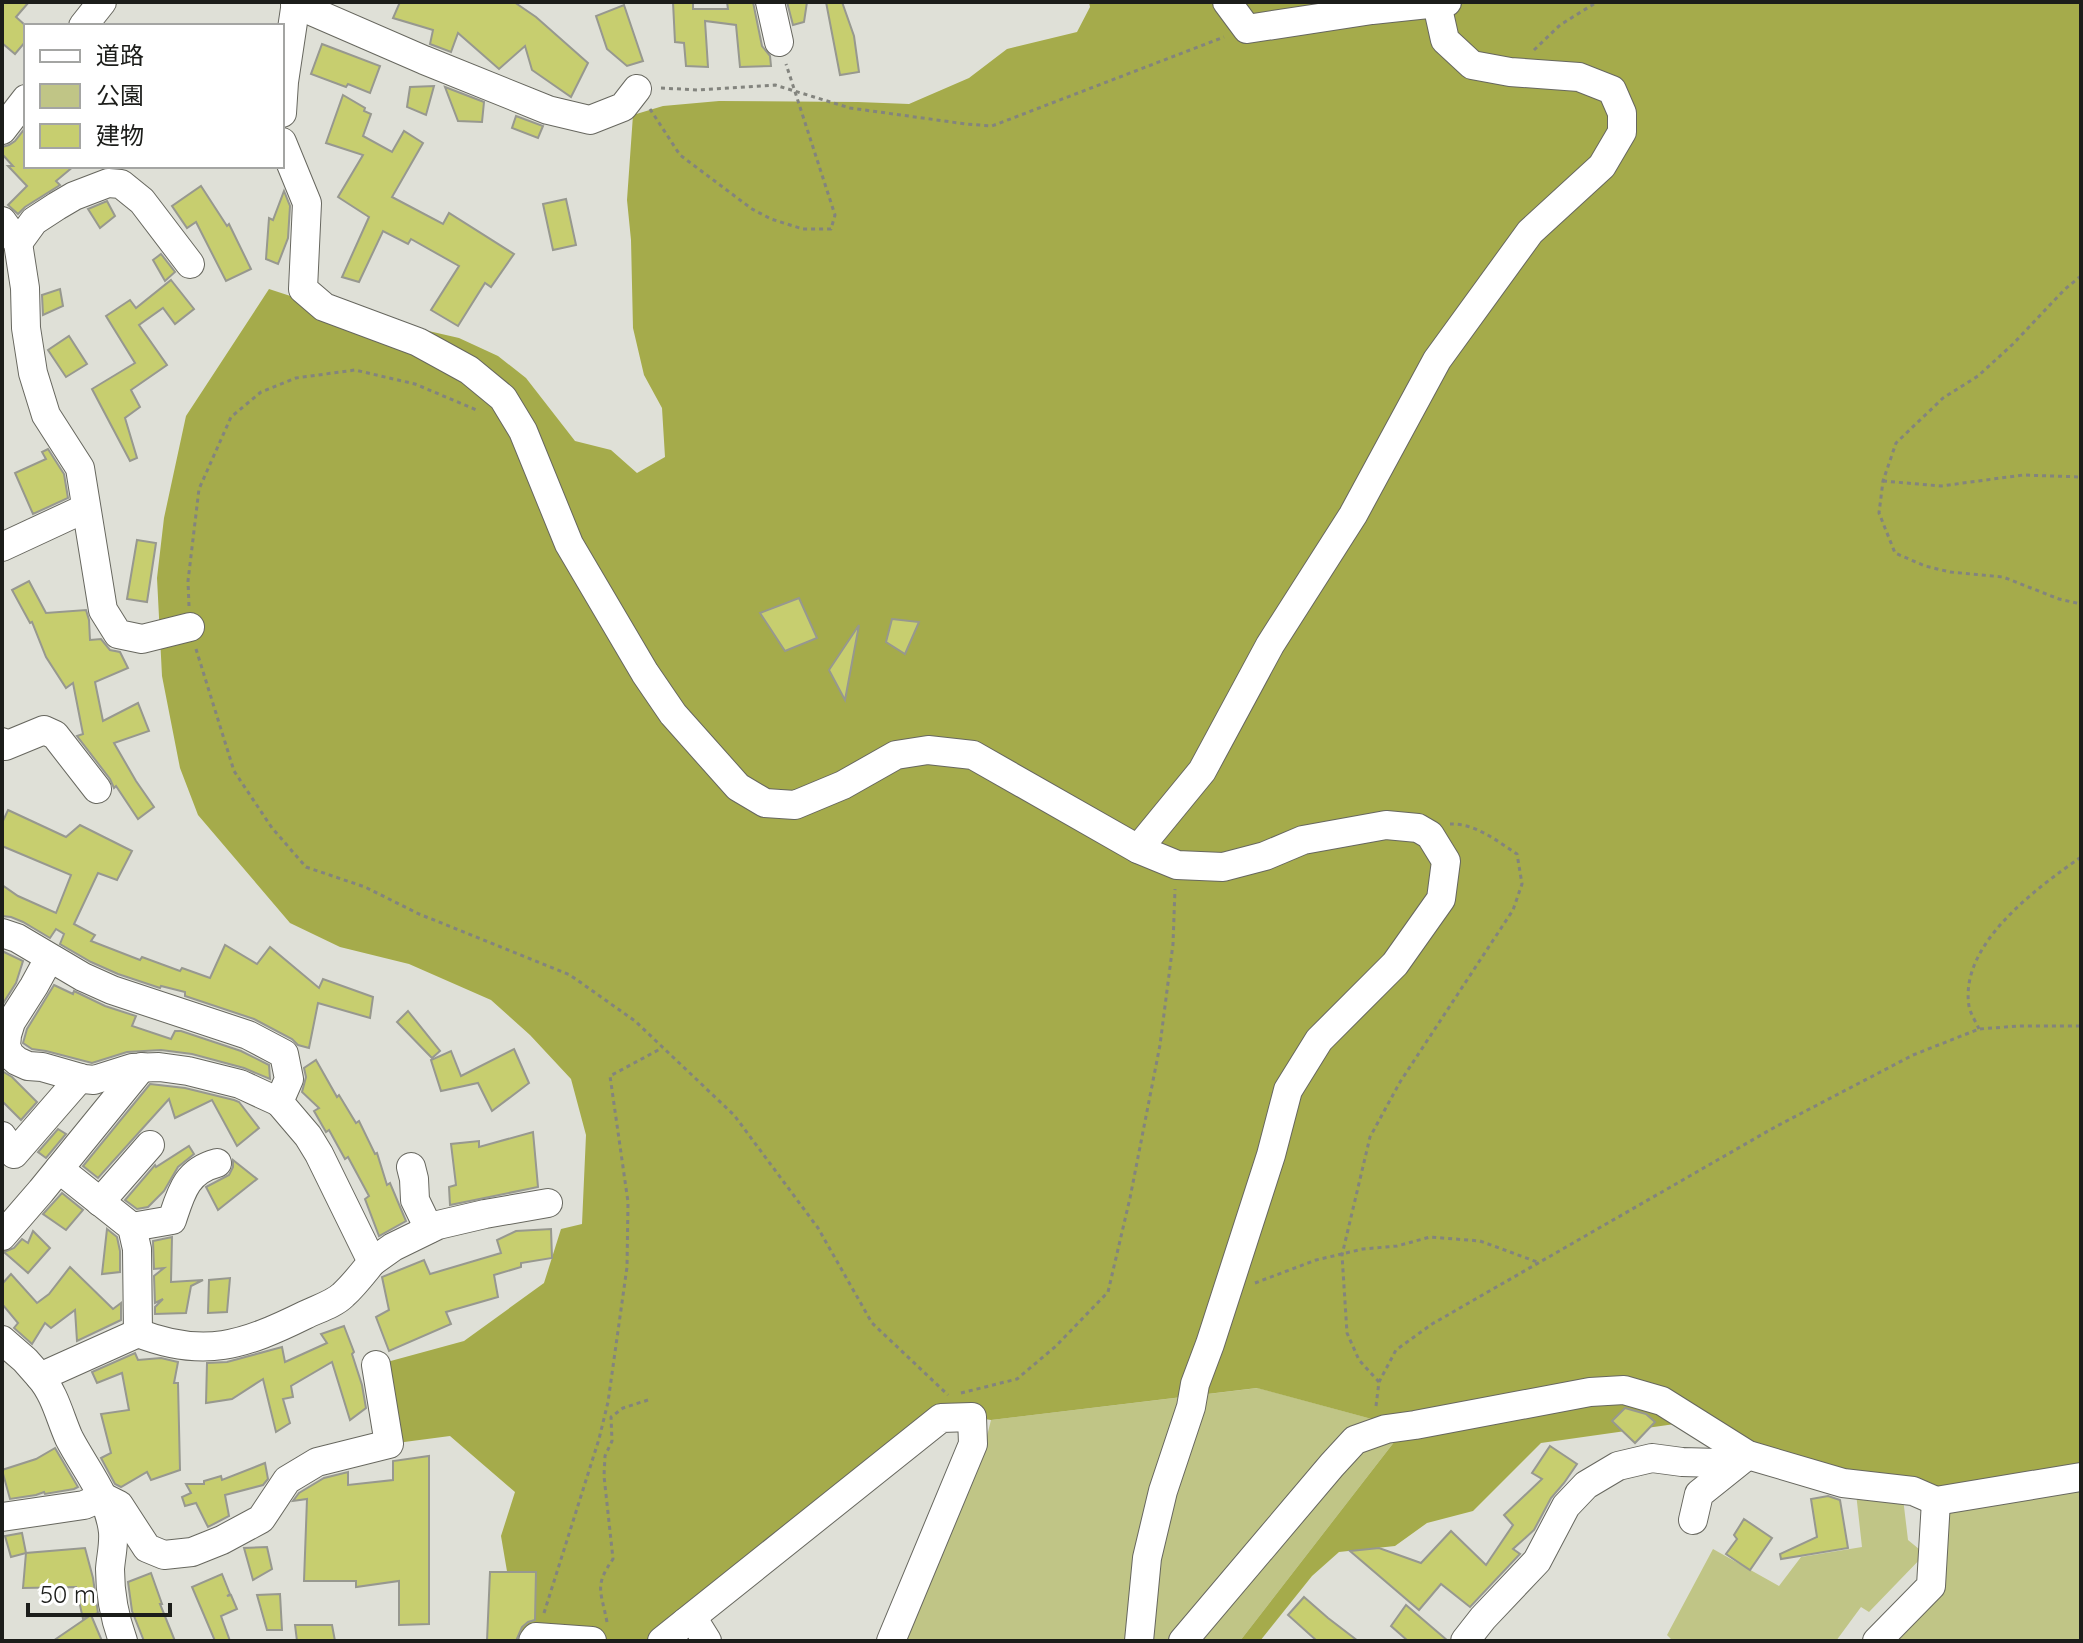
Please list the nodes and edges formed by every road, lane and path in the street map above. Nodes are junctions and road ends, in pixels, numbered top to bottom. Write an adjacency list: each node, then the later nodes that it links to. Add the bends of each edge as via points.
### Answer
1 (102, 2): 7 (street)
2 (770, 2): 9 (street)
3 (1227, 2): 8 (street)
4 (1597, 2): 10 (path, via 1560,25)
5 (296, 3): 11 (street); 12 (street, via 548,110 590,120 623,107)
6 (1442, 3): 8 (street); 10 (street, via 1445,40 1472,65)
7 (85, 24)
8 (1247, 29): 12 (path, via 992,126 850,108 775,85)
9 (779, 42): 12 (path, via 835,215 831,229 803,229 752,209 680,155)
10 (1510, 72): 30 (street, via 1579,77 1612,90 1622,113 1622,132 1602,166 1530,232 1437,360 1353,515 1270,645 1202,771)
11 (284, 82)
12 (637, 89)
13 (24, 102): 14 (street)
14 (2, 130)
15 (284, 147): 30 (street, via 307,203 303,289 324,307 418,342 469,370 503,398 523,431 569,544 645,673 673,714 738,787 765,803 795,805 896,755 928,750 973,755)
16 (114, 174): 17 (street); 18 (street)
17 (10, 232): 23 (street, via 25,288 33,373 46,415 80,468)
18 (190, 264)
19 (2081, 276): 22 (path, via 1990,366 1943,398 1896,443)
20 (483, 412): 26 (path, via 415,384 355,370 296,378 261,392 231,417 199,489 188,581)
21 (2081, 477): 22 (path, via 2023,475 1941,486)
22 (1883, 481): 25 (path, via 1879,513 1895,553 1950,572 2003,577)
23 (86, 508): 24 (street); 26 (street, via 103,610 118,634 142,639)
24 (2, 547)
25 (2081, 604)
26 (190, 627): 38 (path, via 234,771 306,867 570,975 635,1021)
27 (2, 742): 28 (street, via 5,746 44,730 55,735)
28 (97, 789)
29 (1418, 828): 32 (street, via 1350,830 1223,867); 53 (path, via 1459,823 1487,834 1517,854 1522,884 1513,910 1370,1137); 56 (street, via 1430,835 1446,861 1441,899 1395,964 1319,1040 1288,1090)
30 (1138, 849): 32 (street)
31 (2081, 857): 36 (path, via 2012,913 1982,947 1970,975 1969,1007)
32 (1177, 865): 38 (path, via 1160,1045 1108,1292 1017,1379 950,1396 883,1334 818,1228 734,1115)
33 (2, 933): 34 (street)
34 (53, 960): 37 (street, via 16,1013); 41 (street, via 112,990 248,1035 284,1054 289,1079)
35 (2081, 1026): 36 (path)
36 (1979, 1029): 55 (path, via 1913,1055 1775,1127)
37 (4, 1044): 40 (street, via 17,1061)
38 (662, 1048): 72 (path, via 610,1076 628,1202 627,1267 599,1439)
39 (142, 1067): 40 (street, via 94,1080); 41 (street, via 240,1084); 46 (street)
40 (80, 1078): 42 (street)
41 (279, 1102): 54 (street, via 319,1154)
42 (8, 1145): 47 (street)
43 (150, 1145): 48 (street)
44 (217, 1163): 50 (street, via 194,1174 172,1220)
45 (411, 1167): 51 (street, via 415,1200)
46 (59, 1169): 47 (street); 48 (street)
47 (41, 1191): 52 (street)
48 (100, 1202): 50 (street)
49 (548, 1203): 51 (street)
50 (132, 1227): 57 (street)
51 (429, 1229): 54 (street)
52 (2, 1236)
53 (1342, 1255): 55 (path, via 1430,1237 1480,1241); 56 (path); 61 (path, via 1347,1333 1359,1360)
54 (372, 1262): 57 (street, via 341,1298 233,1345 163,1342)
55 (1540, 1263): 61 (path, via 1396,1350)
56 (1228, 1289): 77 (street, via 1163,1491 1147,1558)
57 (138, 1333): 60 (street)
58 (2, 1340): 60 (street)
59 (376, 1365): 66 (street, via 389,1444 317,1462 287,1480 261,1519 222,1540 192,1552 164,1555 147,1548 119,1505)
60 (40, 1377): 66 (street)
61 (1379, 1382): 63 (path)
62 (648, 1400): 71 (path, via 611,1417 604,1476 613,1559 600,1580)
63 (1373, 1434): 64 (street, via 1577,1394 1624,1390 1662,1401); 78 (street, via 1355,1440 1332,1465)
64 (1748, 1455): 67 (street, via 1843,1483 1913,1491); 69 (street, via 1699,1494); 79 (street, via 1718,1463 1652,1458 1618,1466 1586,1485 1566,1506 1537,1561)
65 (2081, 1477): 67 (street)
66 (103, 1497): 68 (street, via 84,1505); 73 (street, via 113,1536 110,1582)
67 (1936, 1501): 80 (street, via 1931,1586)
68 (2, 1517)
69 (1693, 1520)
70 (686, 1622): 74 (street); 75 (street, via 697,1625); 76 (street, via 941,1418 972,1417 973,1444)
71 (600, 1635): 72 (street)
72 (535, 1639)
73 (123, 1641)
74 (662, 1641)
75 (707, 1641)
76 (891, 1641)
77 (1139, 1641)
78 (1183, 1641)
79 (1465, 1641)
80 (1877, 1641)

